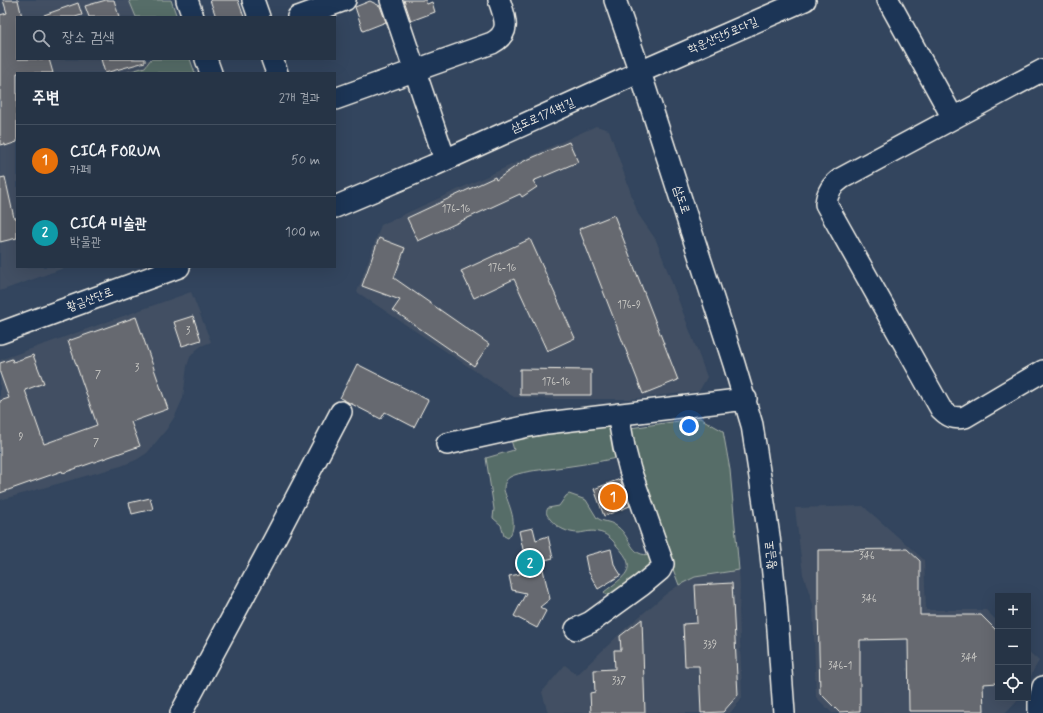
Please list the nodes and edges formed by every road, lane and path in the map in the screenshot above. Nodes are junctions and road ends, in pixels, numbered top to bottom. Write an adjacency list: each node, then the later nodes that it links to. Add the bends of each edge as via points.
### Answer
1 (187, 0): 9 (street)
2 (253, 0): 10 (street)
3 (346, 0): 11 (street)
4 (391, 0): 14 (street)
5 (499, 0): 14 (street, via 505,29 499,39)
6 (615, 0): 18 (street, 삼도로)
7 (806, 0): 18 (street, 학운산단5로다길)
8 (888, 0): 20 (street)
9 (193, 16)
10 (258, 16)
11 (301, 16)
12 (206, 60): 16 (street)
13 (272, 60): 17 (street)
14 (414, 70): 19 (street); 21 (street)
15 (1043, 70): 20 (street)
16 (211, 72)
17 (277, 72)
18 (640, 72): 21 (street, 삼도로174번길); 26 (street, 삼도로)
19 (336, 98)
20 (953, 118): 25 (street, via 833,184 826,196 826,204 941,409 948,416 965,417)
21 (445, 160): 22 (street, 삼도로174번길)
22 (336, 207)
23 (176, 268): 24 (street, 황금산단로)
24 (0, 333)
25 (1043, 371)
26 (746, 400): 28 (street); 32 (street, 황금로, via 769,536)
27 (341, 412): 31 (street)
28 (618, 414): 29 (street, via 524,427); 30 (street, via 630,470 663,564 660,570 642,585 591,622)
29 (447, 444)
30 (576, 629)
31 (181, 713)
32 (784, 713)

